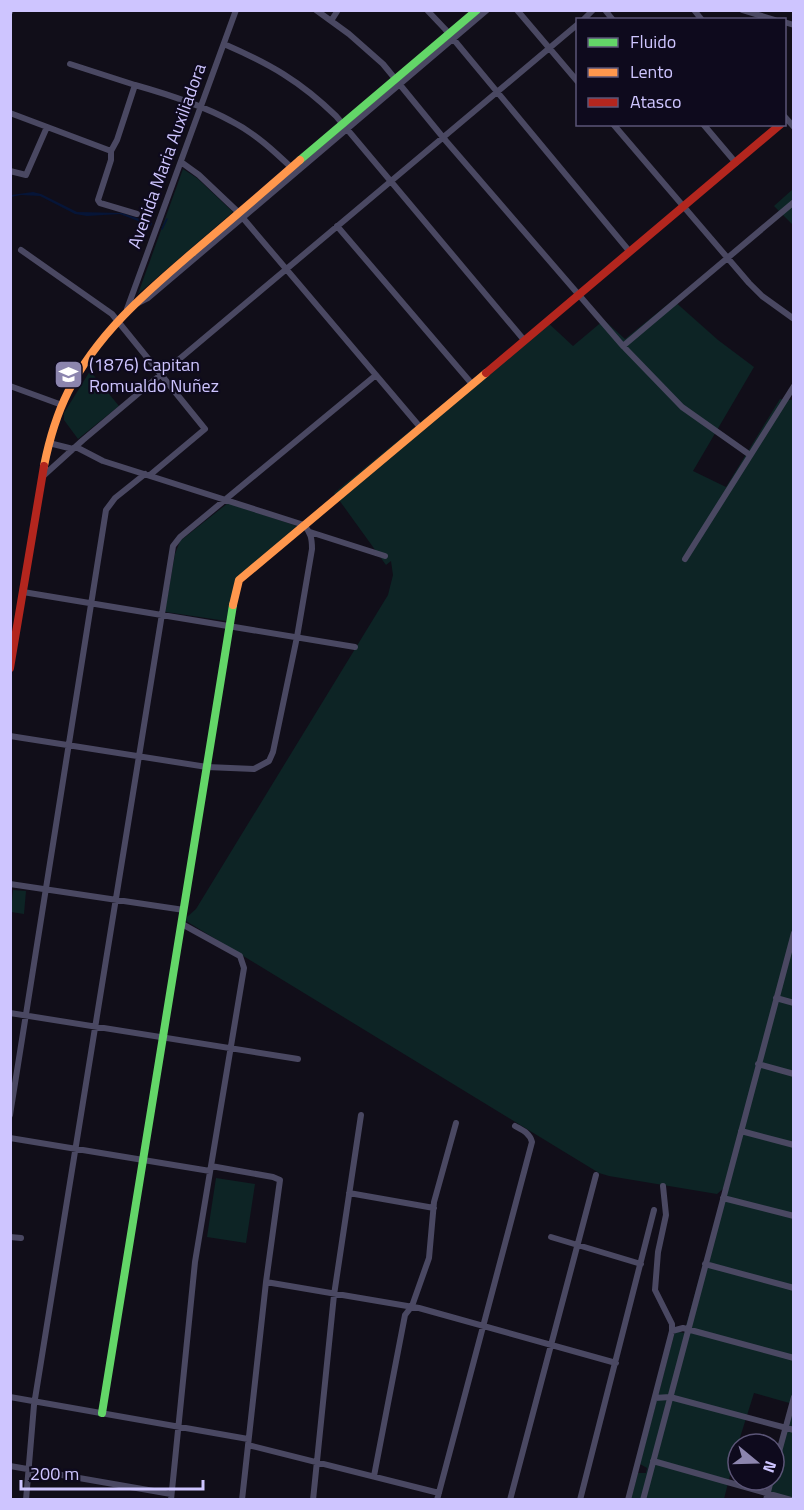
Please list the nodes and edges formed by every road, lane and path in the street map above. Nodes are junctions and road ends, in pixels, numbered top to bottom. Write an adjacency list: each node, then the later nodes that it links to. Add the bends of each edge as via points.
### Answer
1 (236, 10): 13 (street, Avenida Maria Auxiliadora)
2 (316, 10): 10 (street)
3 (338, 10): 10 (street)
4 (427, 10): 12 (street)
5 (477, 10): 12 (street)
6 (487, 10): 12 (street)
7 (517, 10): 14 (street)
8 (742, 10): 9 (street)
9 (770, 18)
10 (331, 21): 17 (street, via 367,49)
11 (576, 26): 14 (street)
12 (451, 37): 17 (street); 19 (street)
13 (224, 44): 20 (street, Avenida Maria Auxiliadora); 26 (street, via 261,60 312,92)
14 (549, 48): 16 (street); 19 (street)
15 (70, 64): 18 (street)
16 (576, 80)
17 (398, 82): 26 (street); 27 (street)
18 (135, 85): 20 (street); 28 (street)
19 (497, 92): 27 (street); 40 (street)
20 (201, 108): 29 (street, Avenida Maria Auxiliadora); 31 (street, via 244,128)
21 (10, 113): 25 (street)
22 (615, 126): 35 (street)
23 (705, 126): 30 (street)
24 (777, 126): 30 (street)
25 (47, 127): 28 (street); 32 (street, via 26,175)
26 (345, 127): 31 (street); 33 (street)
27 (443, 137): 33 (street); 43 (street)
28 (111, 151): 36 (street, via 98,200)
29 (181, 162): 37 (street); 44 (street, Avenida Maria Auxiliadora)
30 (736, 163): 35 (street)
31 (294, 170): 37 (street)
32 (10, 171)
33 (391, 181): 38 (street); 47 (street)
34 (794, 202): 41 (street)
35 (683, 207): 40 (street); 41 (street)
36 (137, 214)
37 (241, 215): 42 (street); 44 (street)
38 (337, 226): 42 (street); 51 (street)
39 (21, 250): 46 (street, via 100,304)
40 (630, 252): 43 (street)
41 (727, 258): 45 (street, via 762,296); 48 (street)
42 (286, 269): 49 (street); 50 (street)
43 (579, 295): 47 (street); 48 (street)
44 (126, 312): 46 (street)
45 (794, 319)
46 (117, 321): 49 (street); 54 (street, via 78,375)
47 (524, 340): 51 (street)
48 (623, 346): 58 (street, via 682,407)
49 (160, 375): 57 (street); 59 (street, via 205,429)
50 (376, 375): 55 (street); 61 (street)
51 (472, 384): 55 (street)
52 (10, 386): 54 (street)
53 (794, 386): 58 (street)
54 (62, 405): 56 (street)
55 (420, 427): 62 (street)
56 (49, 443): 57 (street); 60 (street)
57 (74, 448): 59 (street); 60 (street)
58 (750, 455): 65 (street)
59 (147, 475): 61 (street); 67 (street, via 115,498 106,510)
60 (42, 477): 66 (street)
61 (225, 499): 62 (street); 68 (street, via 173,546)
62 (304, 525): 63 (street); 70 (street, via 239,579)
63 (310, 532): 64 (street); 71 (street, via 312,549)
64 (385, 556)
65 (685, 559)
66 (23, 592): 67 (street); 69 (street)
67 (92, 603): 68 (street); 75 (street)
68 (161, 615): 70 (street); 76 (street)
69 (14, 622): 73 (street)
70 (229, 626): 71 (street); 77 (street)
71 (297, 637): 72 (street); 77 (street, via 269,761 254,769)
72 (355, 647)
73 (10, 668)
74 (10, 736): 75 (street)
75 (69, 745): 76 (street); 79 (street)
76 (139, 755): 77 (street); 80 (street)
77 (207, 767): 81 (street)
78 (10, 884): 79 (street)
79 (47, 889): 80 (street); 87 (street)
80 (116, 900): 81 (street); 88 (street)
81 (184, 910): 82 (street)
82 (182, 924): 89 (street); 90 (street, via 244,961)
83 (794, 933): 84 (street)
84 (776, 998): 85 (street); 92 (street)
85 (794, 1003)
86 (10, 1013): 87 (street)
87 (27, 1016): 88 (street); 94 (street)
88 (95, 1027): 89 (street); 101 (street)
89 (163, 1038): 90 (street); 102 (street)
90 (231, 1049): 91 (street); 103 (street)
91 (298, 1059)
92 (759, 1064): 93 (street); 98 (street)
93 (794, 1074)
94 (10, 1115)
95 (361, 1115): 106 (street)
96 (456, 1123): 108 (street)
97 (514, 1126): 121 (street, via 532,1142)
98 (741, 1131): 100 (street); 107 (street)
99 (10, 1138): 101 (street)
100 (794, 1145)
101 (75, 1149): 102 (street); 131 (street)
102 (143, 1160): 103 (street); 132 (street)
103 (211, 1168): 117 (street, via 279,1180); 133 (street, via 195,1262)
104 (596, 1175): 114 (street)
105 (663, 1186): 123 (street, via 666,1215 655,1290)
106 (349, 1193): 108 (street); 119 (street)
107 (723, 1198): 110 (street); 116 (street)
108 (434, 1208): 120 (street, via 429,1258)
109 (654, 1210): 115 (street)
110 (794, 1216)
111 (10, 1236): 113 (street)
112 (551, 1237): 114 (street)
113 (21, 1238)
114 (576, 1245): 115 (street); 124 (street)
115 (641, 1264): 126 (street)
116 (705, 1264): 118 (street); 122 (street)
117 (266, 1282): 119 (street); 137 (street)
118 (794, 1288)
119 (334, 1293): 120 (street); 139 (street)
120 (412, 1306): 121 (street); 142 (street, via 405,1315)
121 (483, 1326): 124 (street); 143 (street)
122 (688, 1330): 123 (street); 125 (street); 128 (street)
123 (672, 1331): 130 (street)
124 (551, 1344): 126 (street); 149 (street)
125 (794, 1358)
126 (616, 1363): 150 (street)
127 (10, 1397): 131 (street)
128 (670, 1397): 130 (street); 134 (street); 138 (street)
129 (794, 1397): 134 (street)
130 (655, 1398): 151 (street)
131 (34, 1402): 132 (street); 141 (street)
132 (102, 1413): 133 (street)
133 (178, 1427): 137 (street); 145 (street)
134 (785, 1428): 135 (street); 136 (street)
135 (794, 1430)
136 (784, 1432)
137 (248, 1442): 139 (street); 147 (street)
138 (653, 1461): 144 (street); 152 (street)
139 (317, 1462): 142 (street); 148 (street)
140 (10, 1466): 141 (street)
141 (28, 1469): 145 (street); 146 (street)
142 (374, 1476): 143 (street)
143 (438, 1496)
144 (767, 1496): 153 (street)
145 (171, 1497)
146 (26, 1500)
147 (242, 1500)
148 (313, 1500)
149 (510, 1500)
150 (580, 1500)
151 (628, 1500)
152 (643, 1500)
153 (791, 1500)

